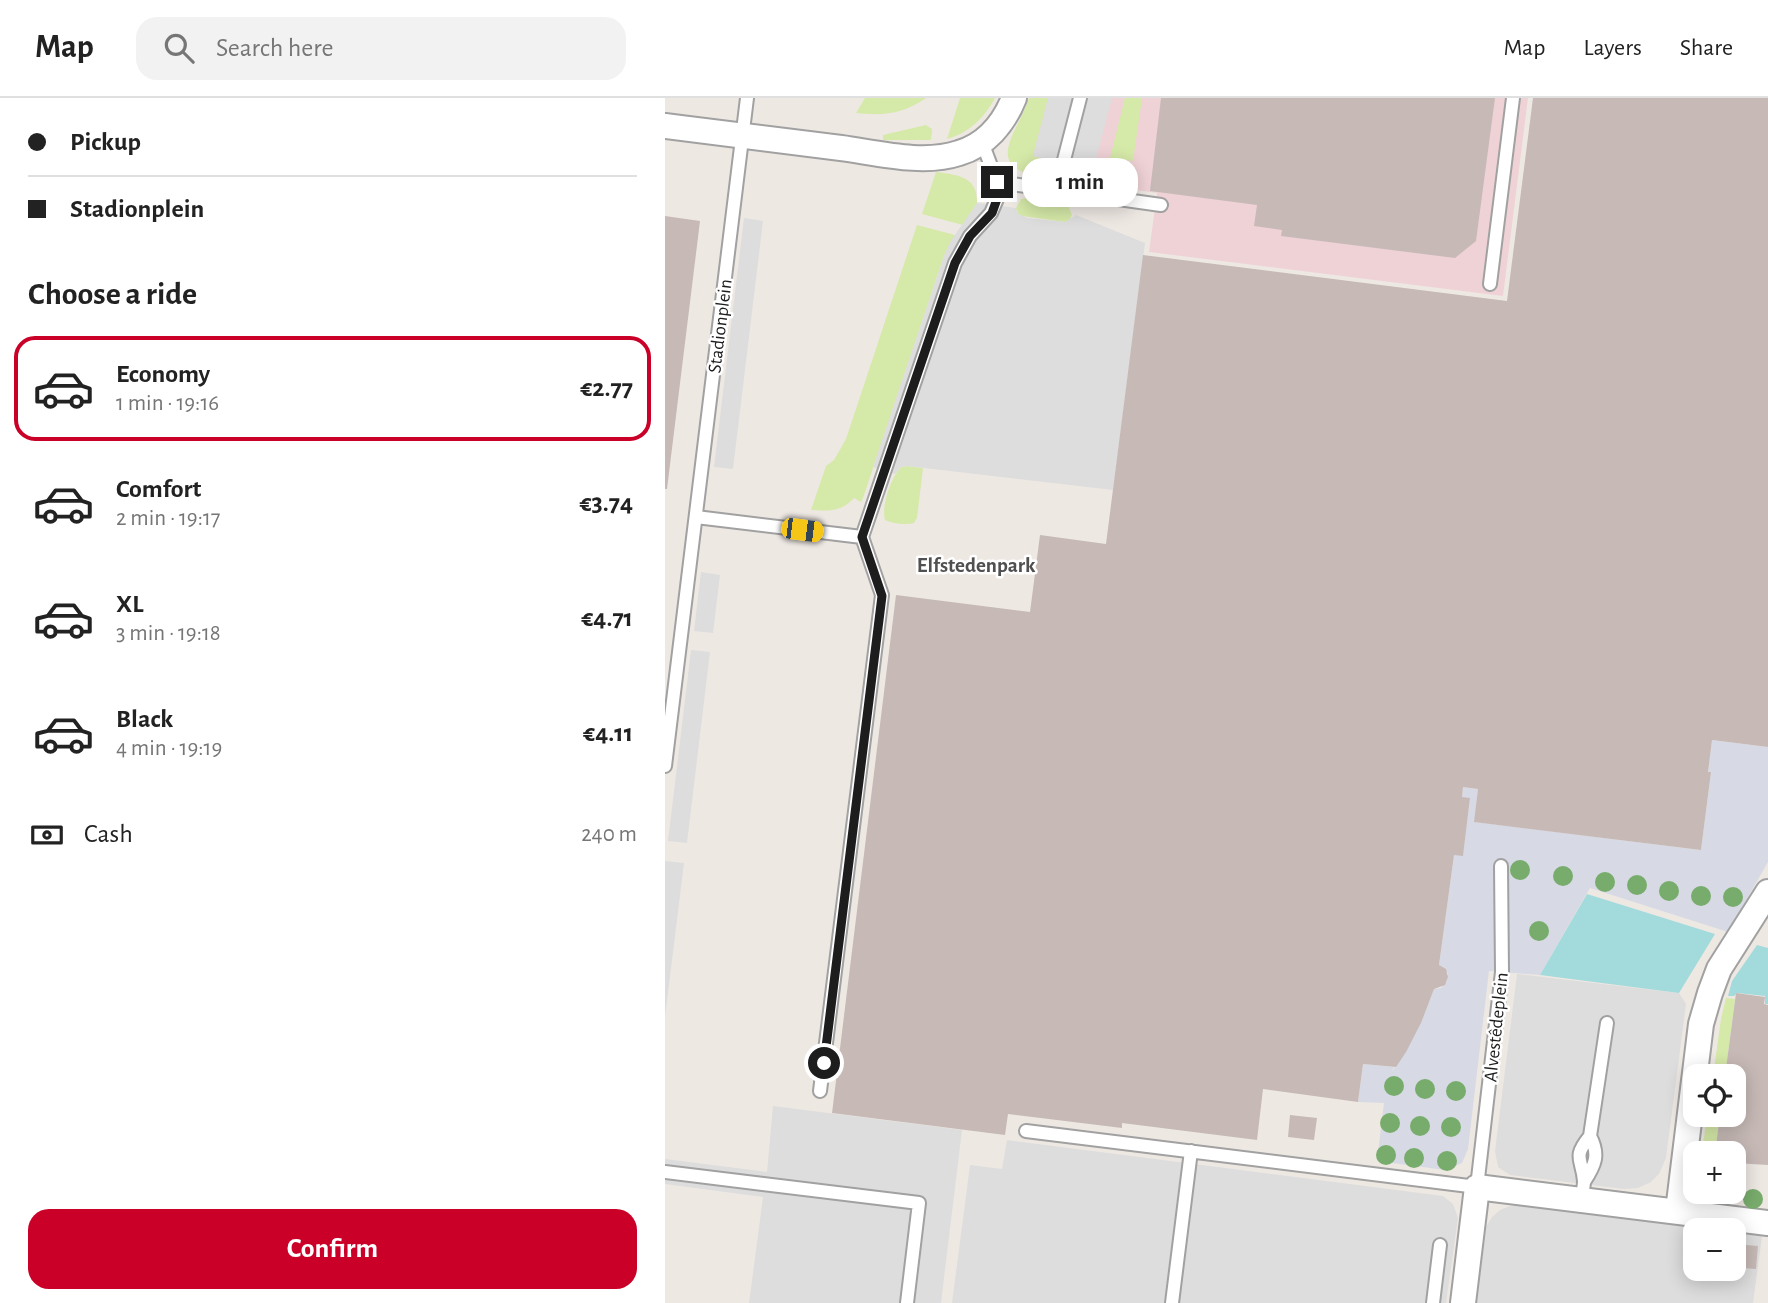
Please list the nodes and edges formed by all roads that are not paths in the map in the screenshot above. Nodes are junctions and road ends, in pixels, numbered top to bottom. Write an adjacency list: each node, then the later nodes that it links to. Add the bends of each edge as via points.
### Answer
1 (747, 98): 6 (lane, Stadionplein)
2 (1014, 98): 7 (street, via 998,128)
3 (1080, 98): 9 (lane)
4 (1513, 98): 11 (lane)
5 (665, 126): 6 (street)
6 (742, 136): 7 (street, via 918,157 959,153); 12 (lane, Stadionplein)
7 (982, 142): 8 (lane)
8 (997, 182): 9 (lane); 13 (lane, via 992,213 970,236 955,263)
9 (1056, 191): 10 (lane)
10 (1161, 205)
11 (1490, 284)
12 (696, 517): 13 (lane); 14 (lane, Stadionplein)
13 (862, 537): 18 (lane, via 882,596)
14 (665, 766)
15 (1501, 866): 22 (lane, Alvestêdeplein, via 1502,972)
16 (1767, 898): 24 (street, via 1719,970 1701,1024)
17 (1607, 1023): 23 (lane, via 1590,1136 1581,1147)
18 (820, 1091)
19 (1027, 1130): 20 (lane)
20 (1191, 1151): 22 (lane); 28 (lane)
21 (665, 1172): 27 (lane, via 919,1203)
22 (1477, 1187): 23 (street); 30 (street, Alvestêdeplein)
23 (1583, 1191): 24 (street)
24 (1678, 1211): 25 (street)
25 (1768, 1223)
26 (1440, 1245): 29 (lane)
27 (907, 1303)
28 (1173, 1303)
29 (1433, 1303)
30 (1463, 1303)

